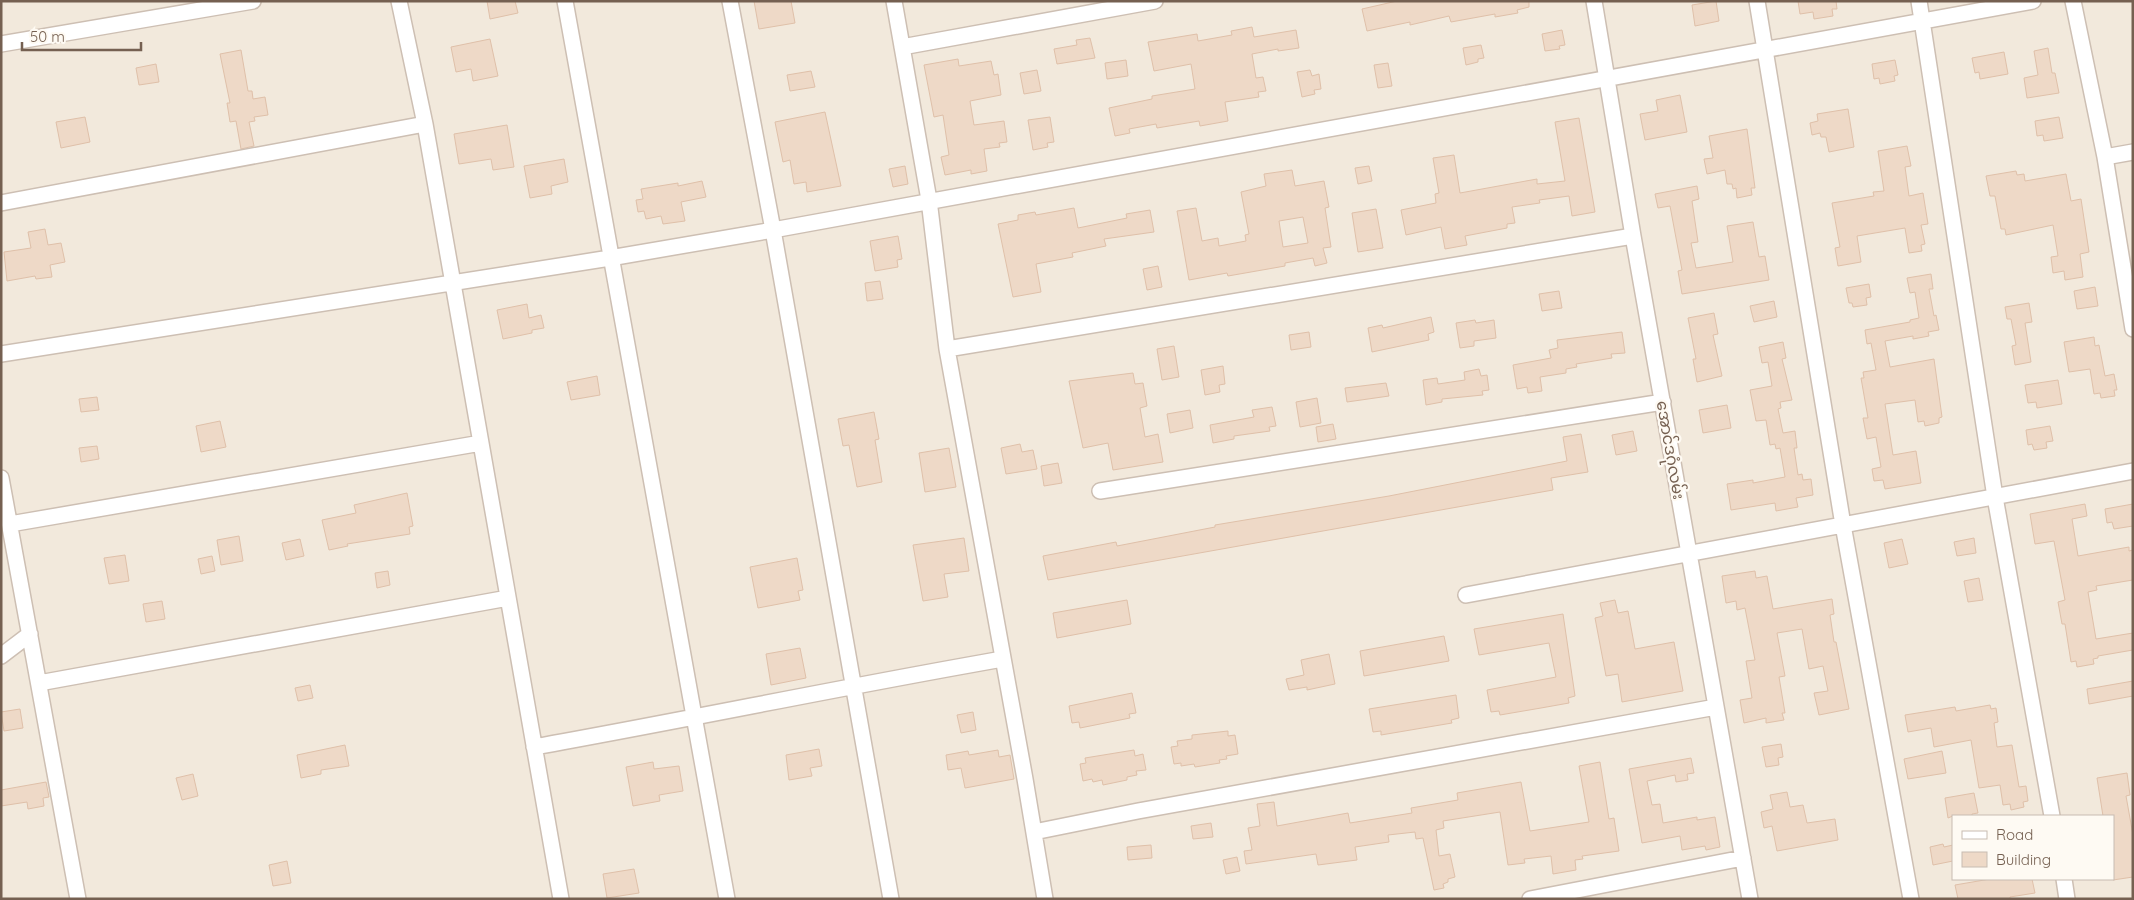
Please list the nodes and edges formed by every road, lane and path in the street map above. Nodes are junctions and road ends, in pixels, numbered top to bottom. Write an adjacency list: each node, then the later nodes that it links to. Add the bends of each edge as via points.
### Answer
1 (253, 1): 13 (street)
2 (399, 1): 17 (street)
3 (565, 1): 24 (street)
4 (730, 1): 22 (street)
5 (894, 1): 14 (street)
6 (1155, 1): 14 (street)
7 (1594, 1): 16 (street, အောင်ဒဂုံလမ်း)
8 (1757, 1): 15 (street)
9 (1919, 1): 12 (street)
10 (2033, 1): 12 (street)
11 (2073, 1): 19 (street)
12 (1922, 22): 15 (street); 35 (street)
13 (1, 44)
14 (902, 47): 20 (street)
15 (1766, 50): 16 (street); 37 (street)
16 (1607, 79): 20 (street); 23 (street, အောင်ဒဂုံလမ်း)
17 (425, 124): 21 (street); 25 (street)
18 (2133, 152): 19 (street)
19 (2105, 157): 26 (street)
20 (929, 200): 22 (street); 28 (street)
21 (1, 203)
22 (773, 230): 24 (street); 45 (street)
23 (1633, 236): 28 (street); 30 (street, အောင်ဒဂုံလမ်း)
24 (610, 258): 25 (street); 47 (street)
25 (454, 282): 29 (street); 31 (street)
26 (2131, 309): 27 (street)
27 (2133, 329)
28 (947, 349): 43 (street)
29 (1, 354)
30 (1663, 402): 34 (street); 38 (street, အောင်ဒဂုံလမ်း)
31 (481, 443): 36 (street); 40 (street)
32 (2133, 471): 35 (street)
33 (1, 478): 36 (street)
34 (1100, 491)
35 (1995, 497): 37 (street); 49 (street)
36 (10, 524): 41 (street)
37 (1843, 525): 38 (street); 60 (street)
38 (1689, 553): 39 (street); 46 (street, အောင်ဒဂုံလမ်း)
39 (1466, 595)
40 (508, 598): 44 (street); 48 (street)
41 (30, 634): 42 (street); 44 (street)
42 (1, 656)
43 (1004, 659): 45 (street); 50 (street)
44 (39, 683): 53 (street)
45 (855, 685): 47 (street); 56 (street)
46 (1716, 707): 50 (street); 51 (street, အောင်ဒဂုံလမ်း)
47 (694, 719): 48 (street); 55 (street)
48 (534, 747): 54 (street)
49 (2052, 815)
50 (1034, 832): 57 (street)
51 (1743, 858): 58 (street); 59 (street, အောင်ဒဂုံလမ်း)
52 (2064, 880): 61 (street)
53 (78, 899)
54 (561, 899)
55 (726, 899)
56 (891, 899)
57 (1045, 899)
58 (1530, 899)
59 (1750, 899)
60 (1911, 899)
61 (2067, 899)

